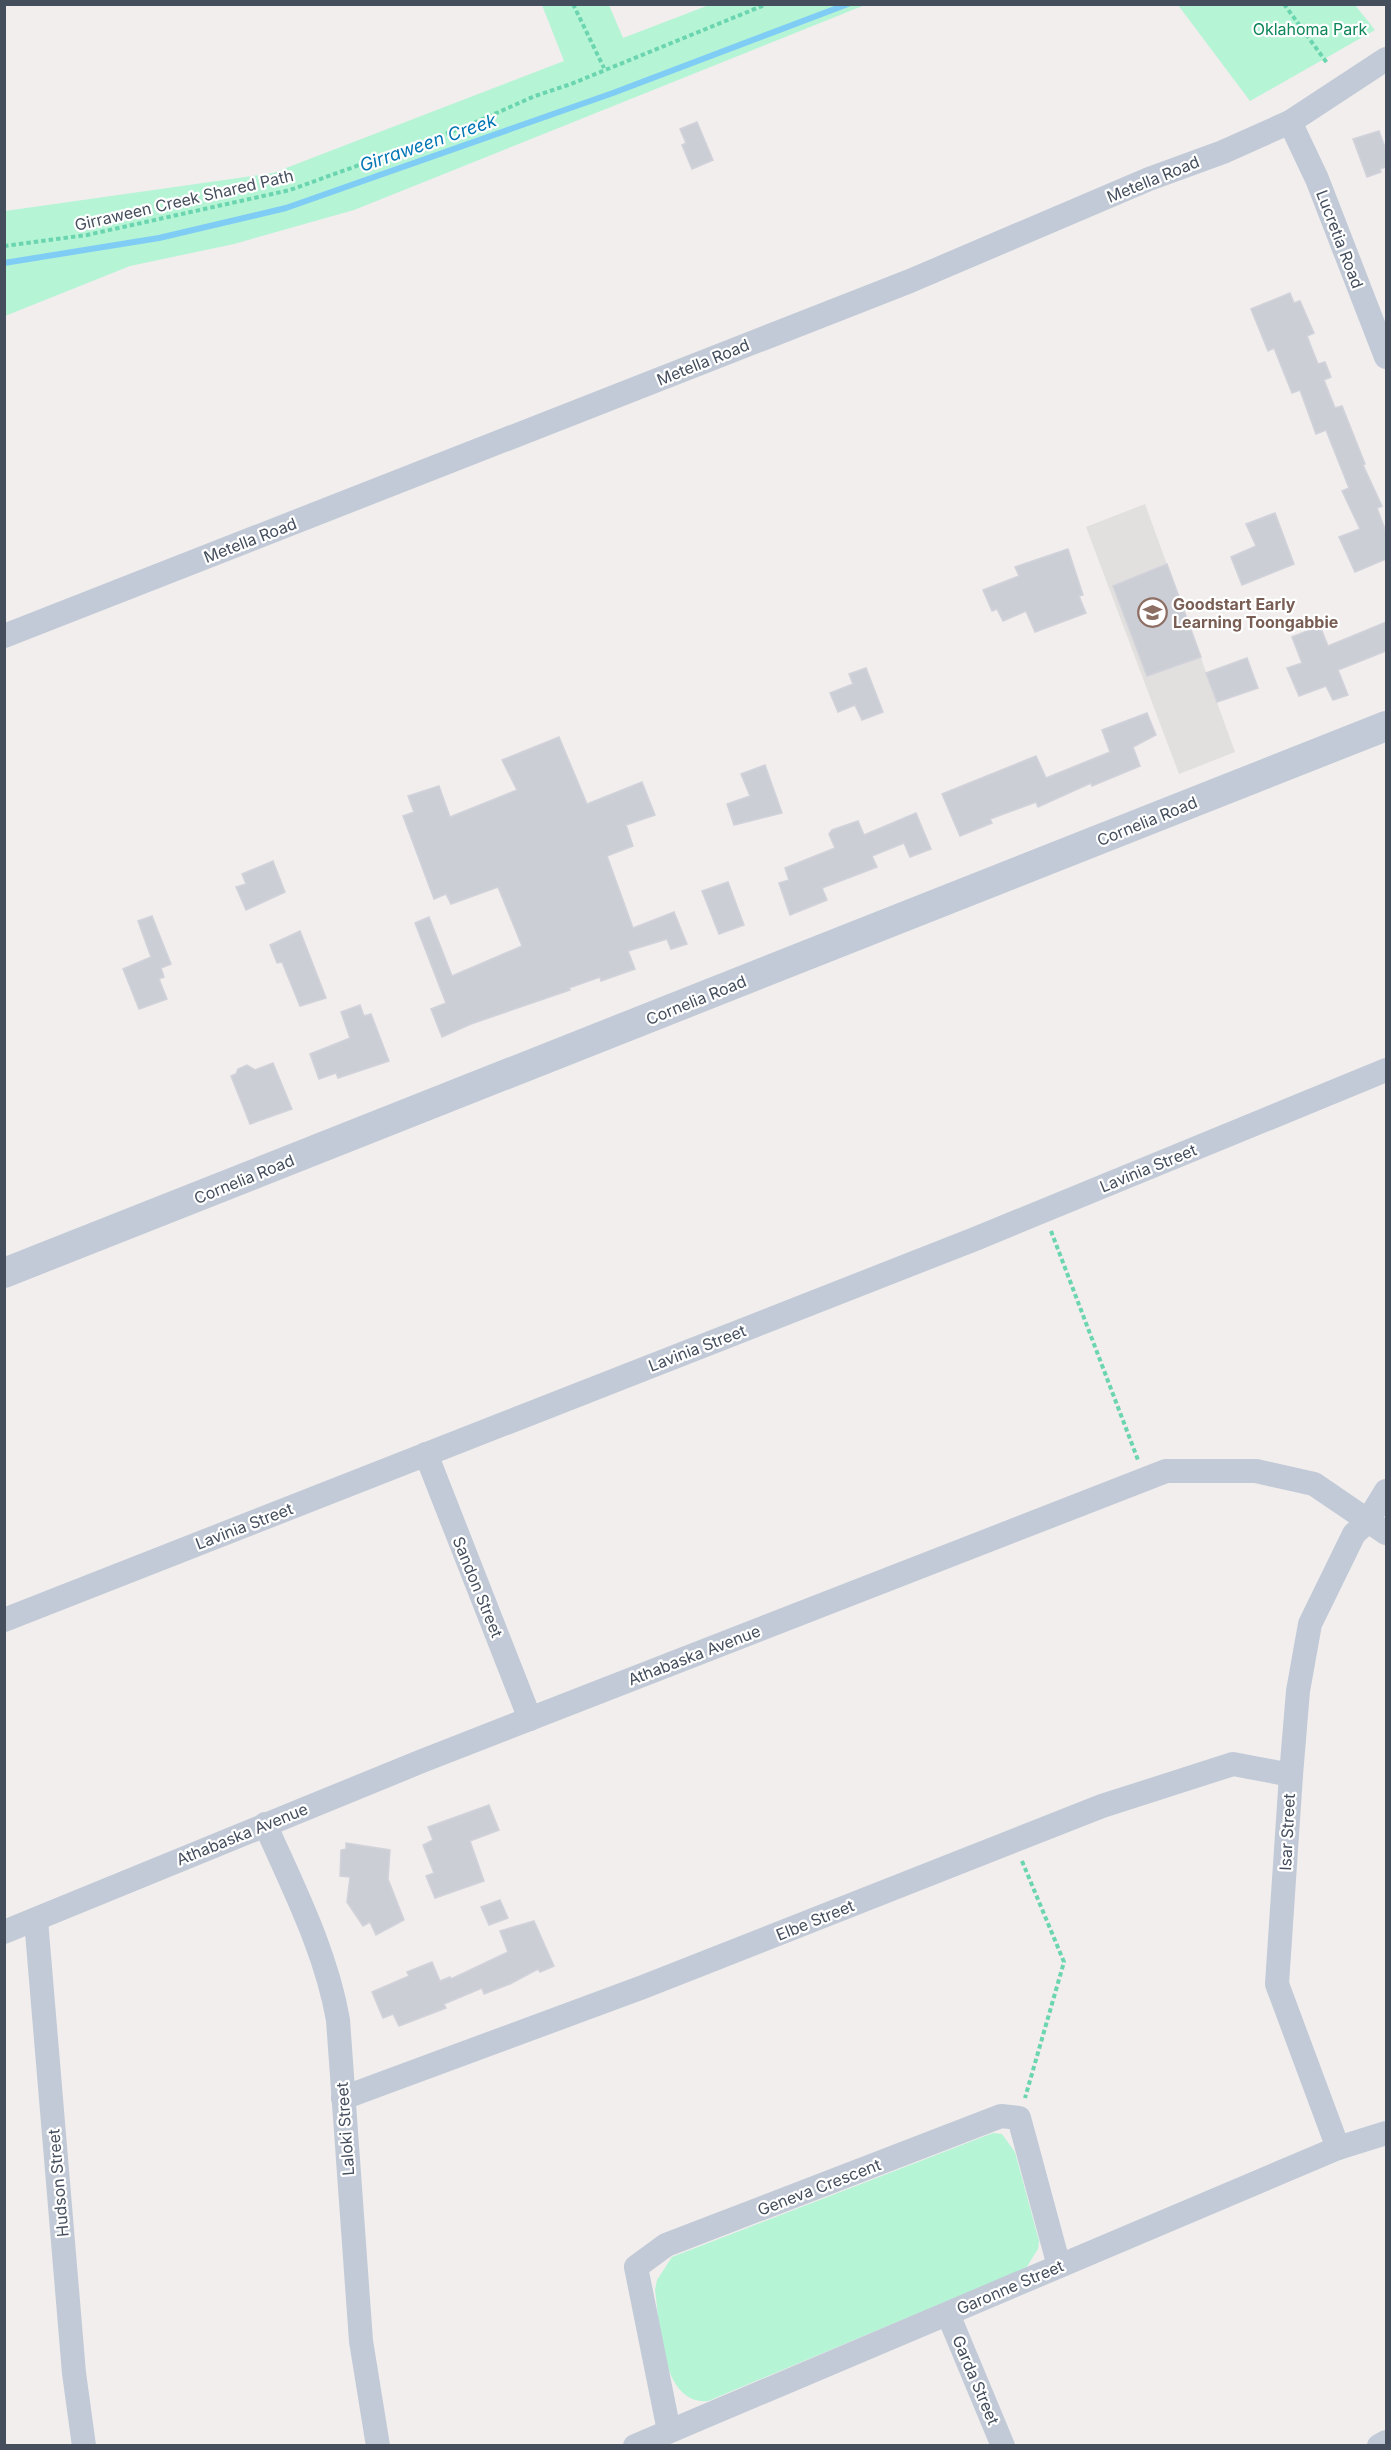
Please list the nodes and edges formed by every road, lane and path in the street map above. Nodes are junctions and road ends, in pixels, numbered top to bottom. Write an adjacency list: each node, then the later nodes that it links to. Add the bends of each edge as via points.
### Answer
1 (573, 4): 6 (path)
2 (767, 4): 6 (path, Girraween Creek Shared Path)
3 (1284, 4): 5 (path)
4 (1386, 59): 7 (street, Metella Road)
5 (1327, 63)
6 (604, 68): 8 (path, Girraween Creek Shared Path, via 467,126 290,190 87,235)
7 (1290, 122): 9 (street, Lucretia Road, via 1317,179); 10 (street, Metella Road, via 921,276)
8 (4, 246)
9 (1386, 357)
10 (4, 636)
11 (1386, 726): 14 (street, Cornelia Road)
12 (1386, 1070): 13 (street, Lavinia Street)
13 (1043, 1211): 15 (street, Lavinia Street); 16 (path)
14 (4, 1273)
15 (426, 1455): 19 (street, Lavinia Street); 20 (street, Sandon Street)
16 (1145, 1479): 18 (street, Athabaska Avenue, via 1166,1471 1256,1471 1314,1484); 20 (street, Athabaska Avenue)
17 (1386, 1491): 18 (street, Isar Street)
18 (1377, 1527): 21 (street, Isar Street, via 1354,1534 1310,1624 1298,1691)
19 (4, 1620)
20 (531, 1719): 22 (street, Athabaska Avenue)
21 (1291, 1774): 23 (street, Elbe Street, via 1233,1764 1102,1806); 29 (street, Isar Street, via 1277,1984)
22 (265, 1824): 24 (street, Athabaska Avenue); 26 (street, Laloki Street, via 329,1976 338,2020)
23 (1014, 1841): 26 (street, Elbe Street, via 644,1987); 27 (path, via 1064,1962)
24 (36, 1920): 25 (street, Athabaska Avenue); 34 (street, Hudson Street, via 74,2373)
25 (4, 1932)
26 (343, 2098): 35 (street, Laloki Street, via 361,2341)
27 (1019, 2118): 30 (street); 32 (street, Geneva Crescent, via 1001,2116 678,2241 636,2266)
28 (1386, 2133): 29 (street, Garonne Street)
29 (1338, 2148): 30 (street, Garonne Street)
30 (1059, 2266): 31 (street, Garonne Street)
31 (948, 2314): 32 (street, Garonne Street); 37 (street, Garda Street)
32 (669, 2431): 36 (street, Garonne Street)
33 (1386, 2442): 38 (street)
34 (84, 2445)
35 (378, 2445)
36 (635, 2445)
37 (1004, 2445)
38 (1379, 2445)

